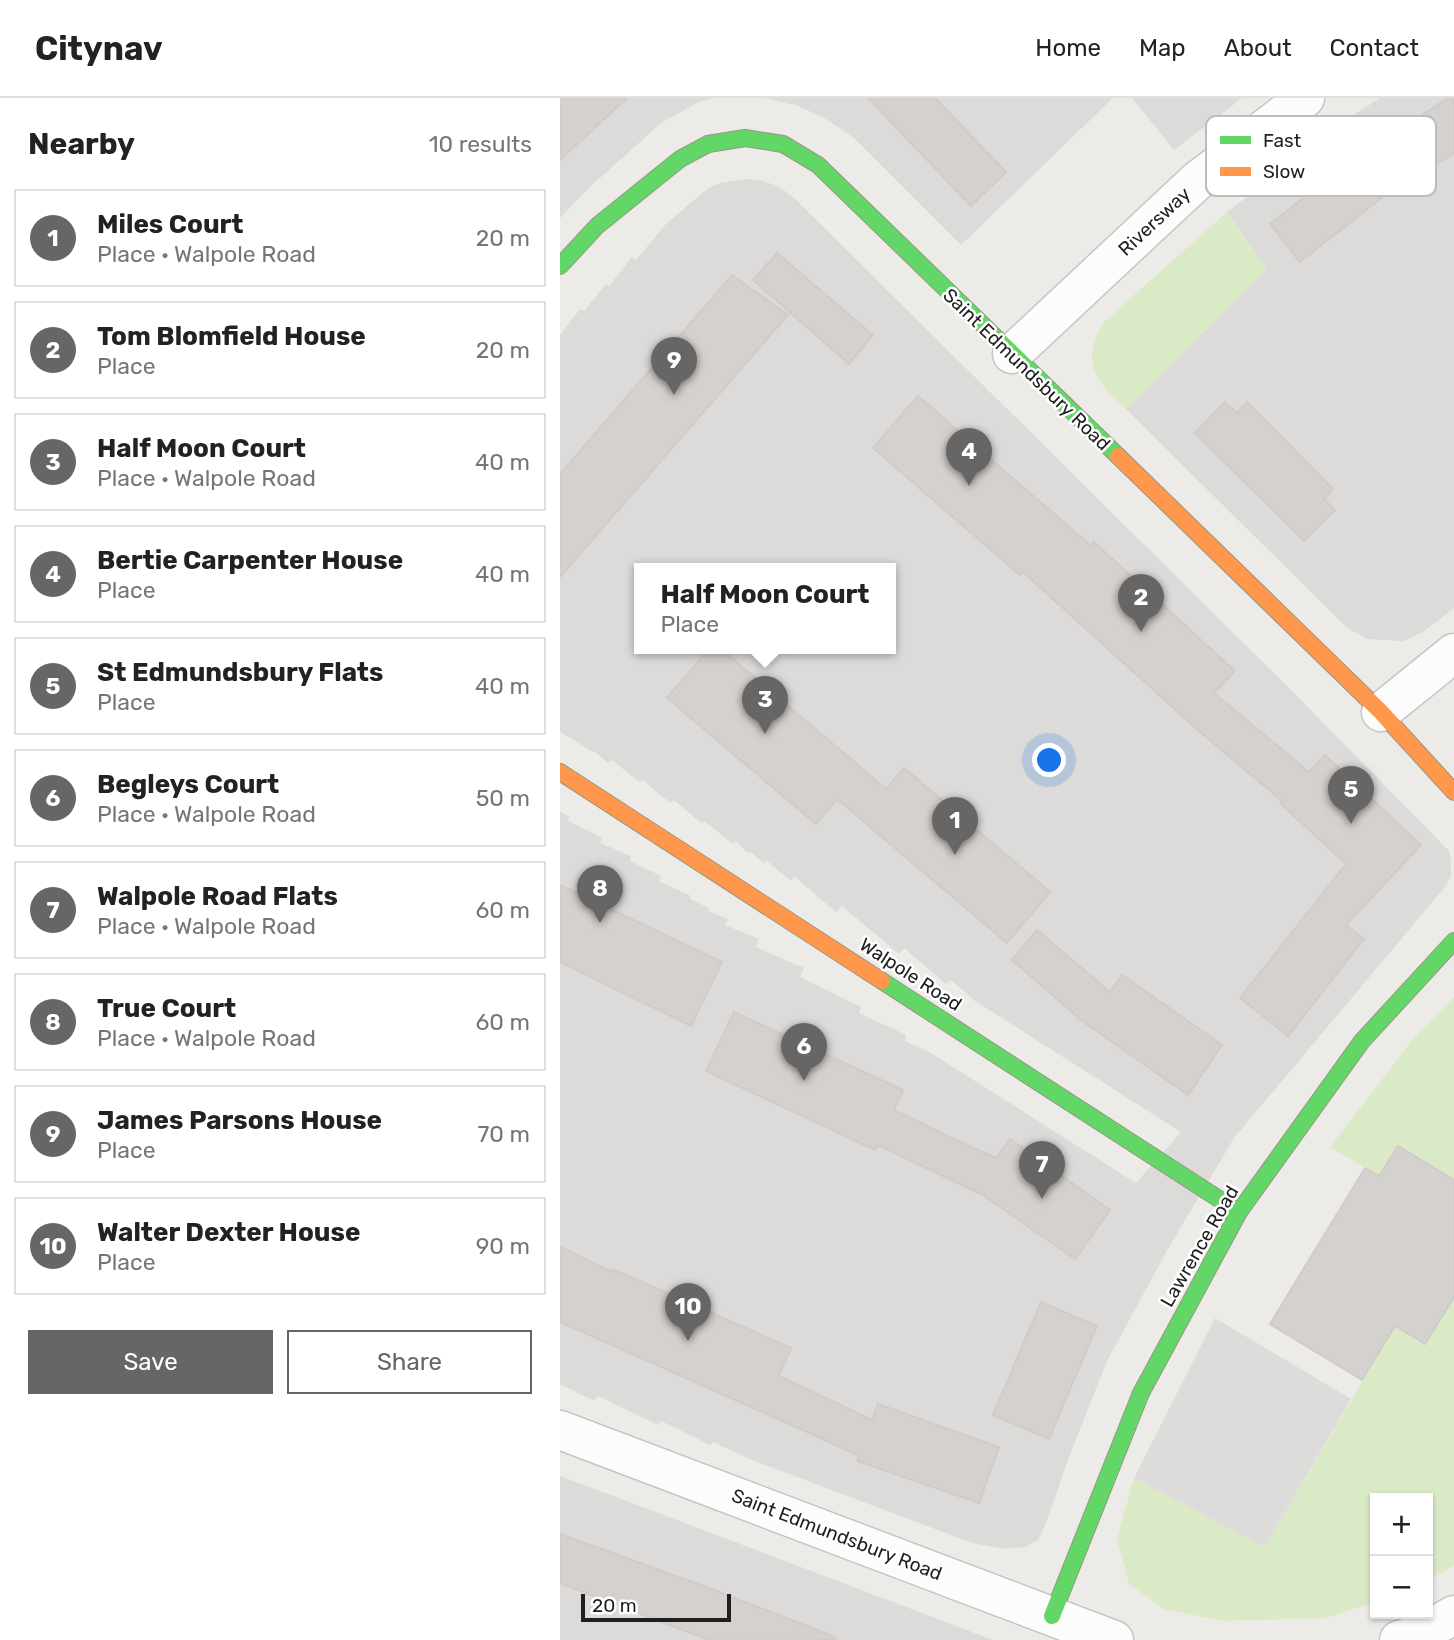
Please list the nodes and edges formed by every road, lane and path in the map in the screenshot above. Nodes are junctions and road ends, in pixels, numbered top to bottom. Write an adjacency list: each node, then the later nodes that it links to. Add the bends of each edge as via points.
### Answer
1 (1305, 98): 2 (street, Riversway)
2 (1282, 116)
3 (1206, 174): 5 (street, Riversway)
4 (560, 266): 5 (street, Saint Edmundsbury Road, via 597,226 680,159 708,145 745,138 783,145 818,165)
5 (1012, 354): 7 (street, Saint Edmundsbury Road)
6 (1454, 653): 7 (street)
7 (1381, 712): 9 (street, Saint Edmundsbury Road)
8 (560, 772): 11 (street, Walpole Road)
9 (1454, 792)
10 (1454, 941): 11 (street, Lawrence Road, via 1362,1041)
11 (1239, 1212): 13 (street, Lawrence Road, via 1141,1393)
12 (560, 1430): 13 (street, Saint Edmundsbury Road)
13 (1052, 1616): 14 (street, Saint Edmundsbury Road)
14 (1114, 1640)

